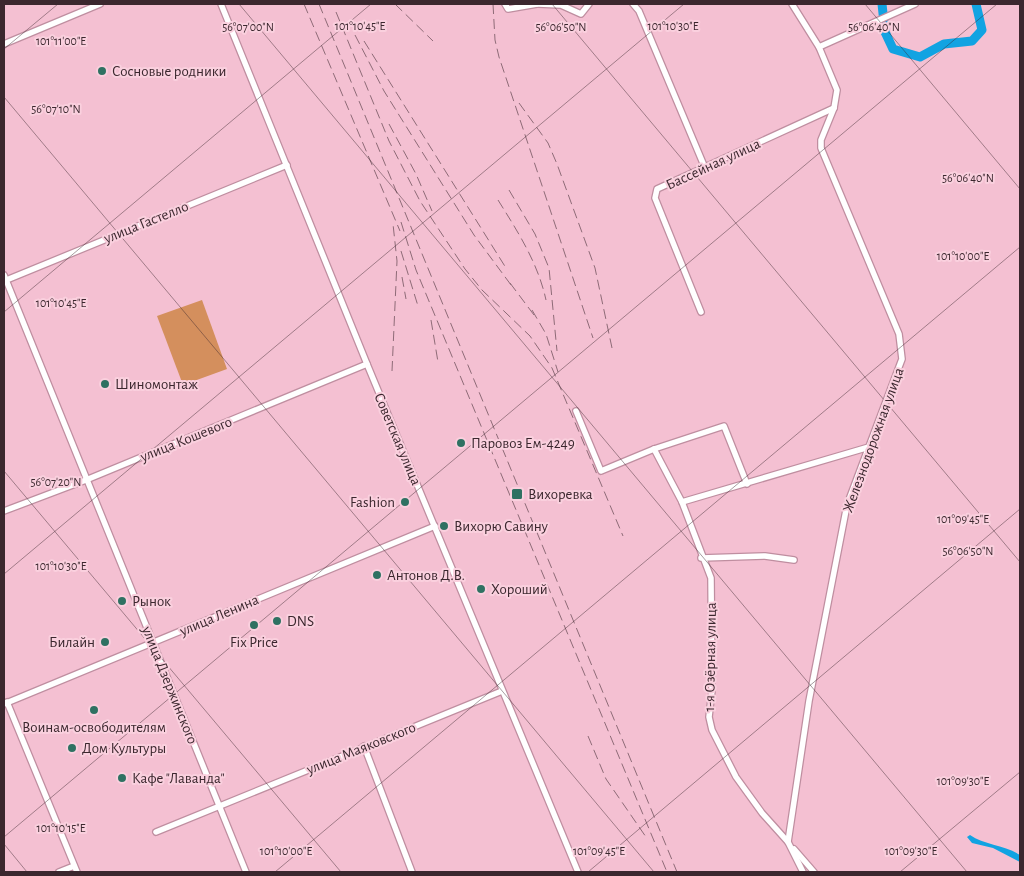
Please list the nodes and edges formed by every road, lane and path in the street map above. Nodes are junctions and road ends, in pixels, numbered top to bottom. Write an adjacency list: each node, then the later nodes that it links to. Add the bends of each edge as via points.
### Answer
1 (100, 4): 9 (street)
2 (222, 4): 12 (street, Советская улица)
3 (505, 4): 4 (street, via 508,9)
4 (538, 4): 5 (street, via 561,5 581,14)
5 (589, 4)
6 (633, 4): 13 (street, via 639,11)
7 (792, 4): 10 (street)
8 (915, 4): 10 (street)
9 (4, 44)
10 (820, 47): 11 (street, via 837,90)
11 (834, 108): 13 (street, Бассейная улица); 18 (street, Железнодорожная улица, via 821,148 900,334 902,359)
12 (287, 166): 14 (street, улица Гастелло); 16 (street, Советская улица)
13 (705, 168): 15 (street, Бассейная улица, via 657,189 655,198)
14 (4, 279): 20 (street, улица Дзержинского)
15 (701, 312)
16 (367, 364): 20 (street, улица Кошевого); 24 (street, Советская улица)
17 (576, 410): 19 (street, via 600,470)
18 (869, 447): 21 (street); 33 (street, Железнодорожная улица, via 847,504 809,701)
19 (654, 449): 21 (street, via 724,426); 22 (street, 1-я Озёрная улица)
20 (86, 480): 23 (street, улица Кошевого); 27 (street, улица Дзержинского)
21 (747, 484): 22 (street)
22 (682, 502): 25 (street, 1-я Озёрная улица)
23 (4, 511)
24 (434, 526): 27 (street, улица Ленина); 28 (street, Советская улица)
25 (701, 558): 26 (street, via 765,556); 33 (street, 1-я Озёрная улица, via 711,578 712,690 709,717 712,730 736,777)
26 (794, 560)
27 (152, 643): 29 (street, улица Ленина); 31 (street, улица Дзержинского)
28 (502, 691): 30 (street, улица Маяковского); 38 (street, Советская улица)
29 (6, 703): 34 (street)
30 (364, 746): 31 (street, улица Маяковского); 37 (street)
31 (220, 807): 32 (street, улица Маяковского); 36 (street, улица Дзержинского)
32 (156, 832)
33 (788, 842): 39 (street); 40 (street, 1-я Озёрная улица)
34 (75, 869): 35 (street)
35 (59, 872)
36 (246, 872)
37 (412, 872)
38 (578, 872)
39 (803, 872)
40 (814, 872)

